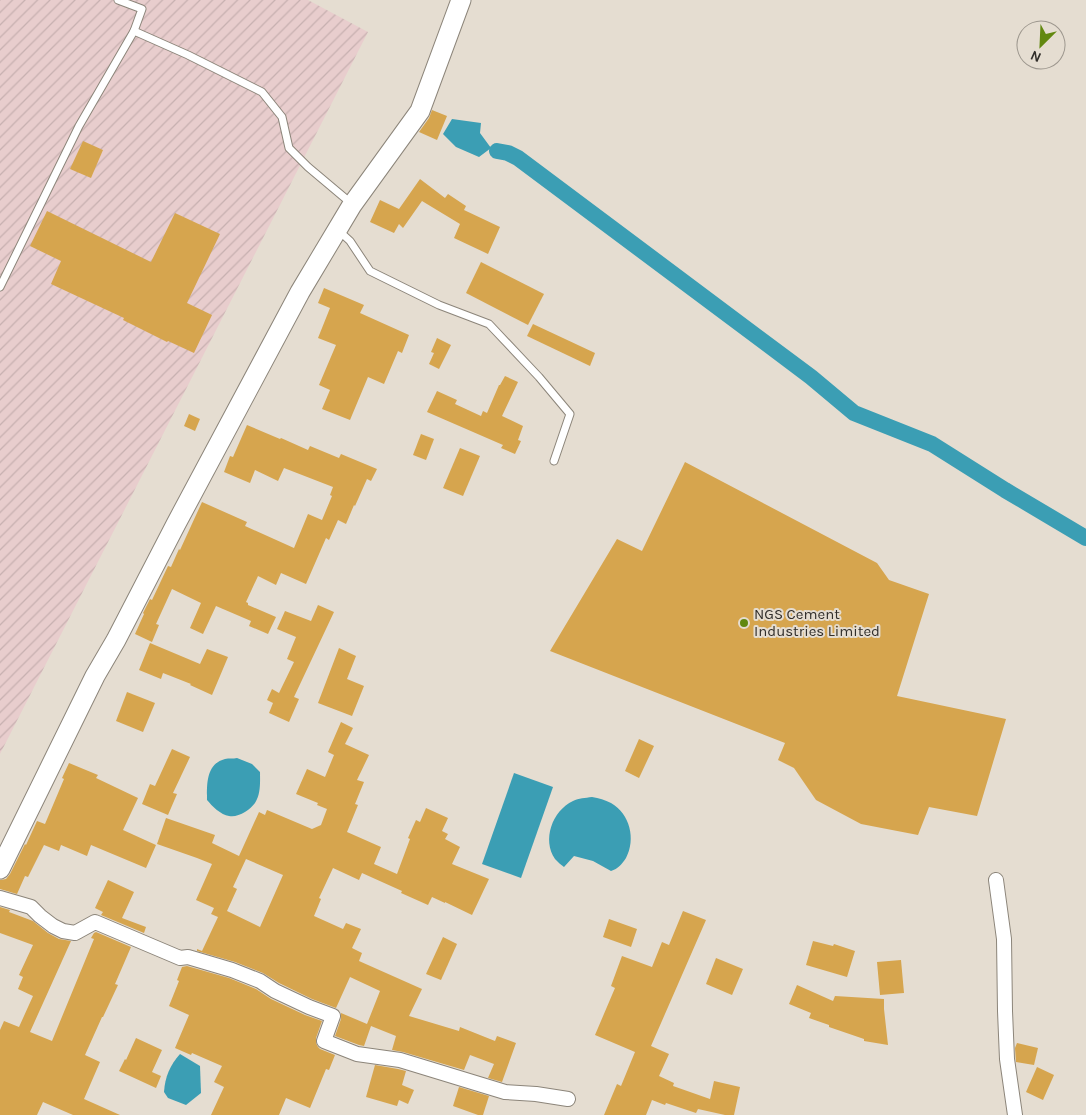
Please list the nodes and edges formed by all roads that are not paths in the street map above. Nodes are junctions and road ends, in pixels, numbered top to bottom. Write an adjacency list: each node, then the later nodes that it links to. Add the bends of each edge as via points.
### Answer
1 (118, 0): 3 (lane, via 142,10)
2 (461, 0): 4 (street, via 420,111)
3 (134, 31): 4 (lane, via 262,92 282,116 289,148); 6 (lane, via 78,126)
4 (352, 204): 5 (street)
5 (338, 230): 7 (lane, via 350,241 370,271 439,305 489,324 539,377 570,414); 8 (street, via 296,301 95,676)
6 (0, 287)
7 (554, 461)
8 (0, 869)
9 (996, 880): 12 (street, via 1004,939 1007,1059)
10 (0, 898): 11 (street, via 31,907 46,921 63,930 75,933 94,922 180,958 188,957 260,981 275,991 334,1016 324,1041 357,1054 400,1060 505,1092)
11 (568, 1099)
12 (1015, 1115)

